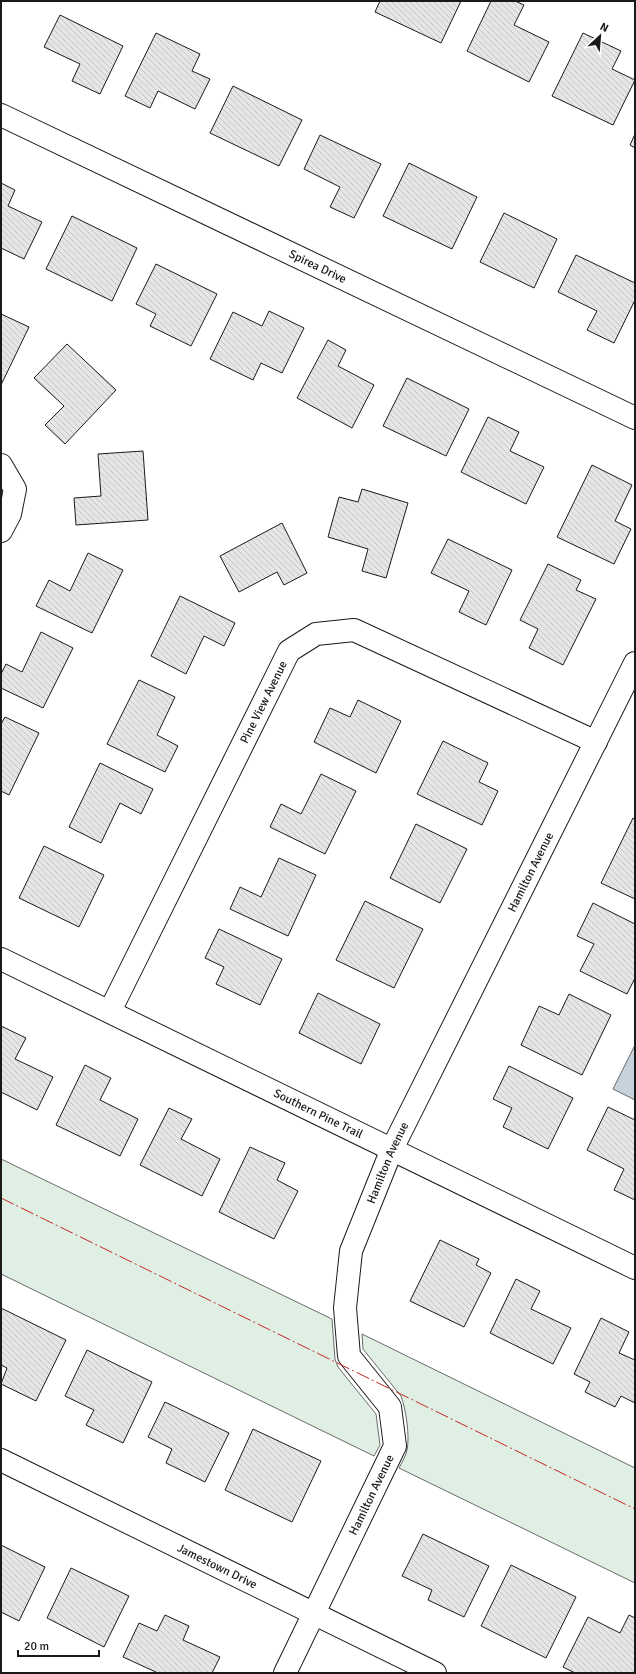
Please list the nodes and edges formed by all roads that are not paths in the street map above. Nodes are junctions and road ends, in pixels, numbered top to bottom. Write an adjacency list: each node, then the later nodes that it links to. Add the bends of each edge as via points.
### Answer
1 (1, 115): 2 (street, Spirea Drive)
2 (635, 418)
3 (1, 465): 4 (street, via 15,489 10,514)
4 (1, 531)
5 (635, 663): 6 (street, Hamilton Avenue)
6 (596, 742): 8 (street, Pine View Avenue, via 354,630 316,634 289,651); 9 (street, Hamilton Avenue)
7 (1, 959): 8 (street, Southern Pine Trail)
8 (110, 1011): 9 (street, Southern Pine Trail)
9 (392, 1149): 10 (street, Southern Pine Trail); 12 (street, Hamilton Avenue, via 352,1251 345,1308 349,1356 390,1407 395,1446)
10 (635, 1268)
11 (1, 1460): 12 (street, Jamestown Drive)
12 (314, 1613): 13 (street, Hamilton Avenue); 14 (street, Jamestown Drive)
13 (285, 1673)
14 (435, 1673)

